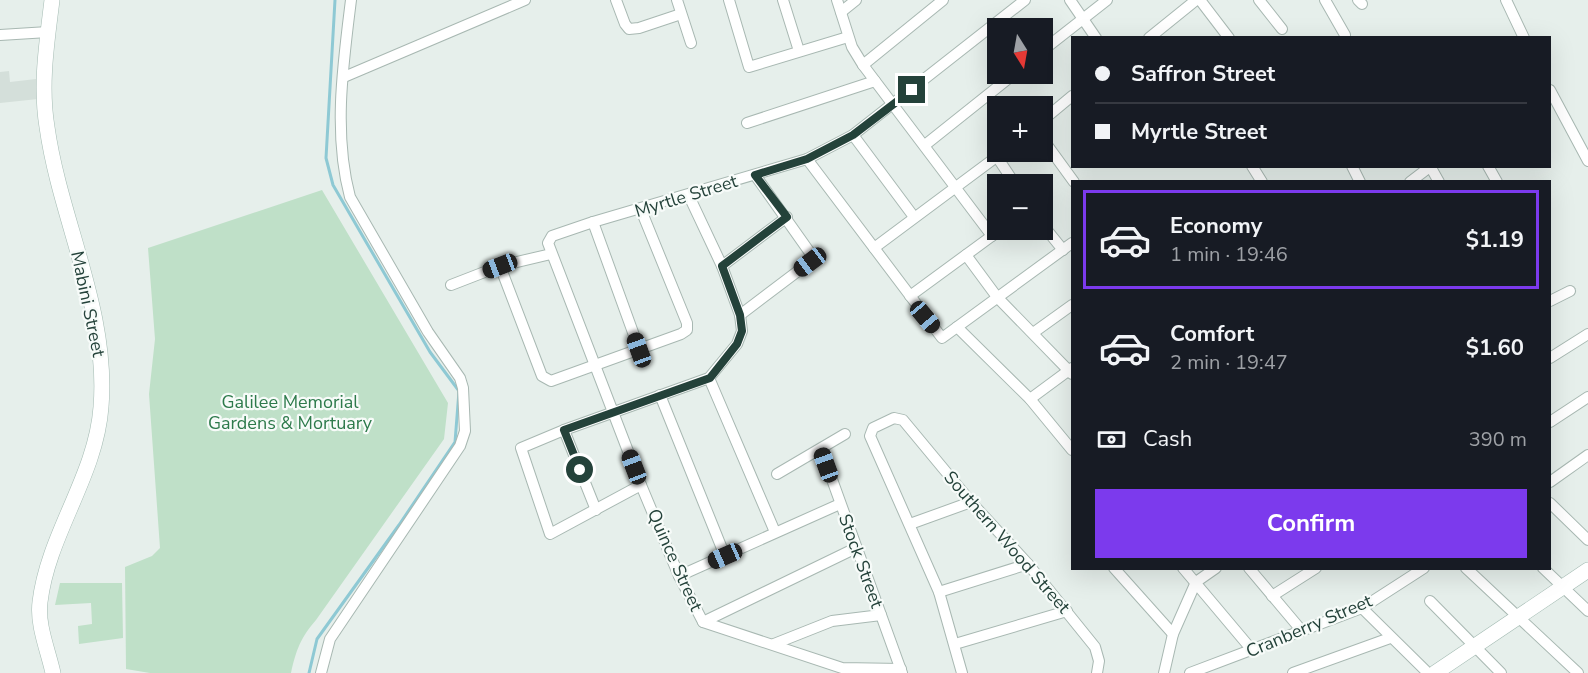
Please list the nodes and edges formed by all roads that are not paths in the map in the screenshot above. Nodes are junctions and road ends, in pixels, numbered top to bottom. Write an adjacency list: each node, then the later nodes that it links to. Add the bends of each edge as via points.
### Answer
1 (52, 0): 22 (main road, Mabini Street)
2 (351, 0): 34 (street)
3 (525, 0): 34 (street)
4 (616, 0): 19 (street, via 629,29)
5 (676, 0): 19 (street)
6 (729, 0): 32 (street, via 749,67)
7 (783, 0): 32 (street)
8 (837, 0): 18 (street)
9 (856, 0): 18 (street)
10 (943, 0): 33 (street)
11 (1025, 0): 39 (street, Myrtle Street)
12 (1070, 0): 20 (street)
13 (1107, 0): 20 (street)
14 (1198, 0): 26 (street); 27 (street)
15 (1259, 0): 21 (street)
16 (1325, 0): 24 (street)
17 (1506, 0): 28 (street)
18 (841, 12): 29 (street)
19 (681, 14): 31 (street)
20 (1083, 18): 25 (street); 30 (street)
21 (1282, 29)
22 (48, 32): 23 (street); 136 (main road, Mabini Street, via 43,84 46,126 102,359 101,408 91,456 46,571 40,602 39,619)
23 (0, 34)
24 (1345, 35)
25 (1095, 36)
26 (1155, 36)
27 (1227, 36)
28 (1523, 36)
29 (848, 37): 32 (street); 33 (street)
30 (1053, 42)
31 (691, 43)
32 (799, 51)
33 (863, 64): 35 (street)
34 (344, 77): 137 (street, via 340,144 350,197 428,332 460,378 465,431 460,446 330,639)
35 (875, 81): 39 (street); 41 (street)
36 (1001, 84): 43 (street)
37 (1551, 92): 46 (street)
38 (1071, 97): 40 (street)
39 (894, 105): 42 (street, Myrtle Street); 43 (street)
40 (1053, 112)
41 (747, 123)
42 (853, 135): 45 (street, Myrtle Street); 56 (street)
43 (925, 145): 52 (street)
44 (1053, 153): 50 (street)
45 (807, 159): 49 (street, Myrtle Street); 63 (street)
46 (1588, 161)
47 (989, 162): 52 (street)
48 (1429, 168): 51 (street)
49 (755, 175): 53 (street, Myrtle Street); 55 (street)
50 (1073, 180)
51 (1413, 180)
52 (956, 186): 56 (street); 58 (street)
53 (689, 196): 54 (street, Myrtle Street); 67 (street)
54 (641, 210): 57 (street, Myrtle Street); 78 (street, via 687,330)
55 (787, 217): 67 (street); 74 (street, via 813,257)
56 (914, 217): 63 (street)
57 (593, 222): 60 (street, Myrtle Street); 78 (street)
58 (987, 222)
59 (1053, 234): 62 (street)
60 (548, 239): 64 (street, Quince Street)
61 (987, 240): 65 (street)
62 (1068, 247): 71 (street)
63 (874, 248): 70 (street)
64 (551, 254): 66 (street); 80 (street, Quince Street)
65 (966, 255): 70 (street); 71 (street)
66 (500, 266): 68 (street); 80 (street, via 542,376 551,381)
67 (722, 266): 74 (street)
68 (451, 285)
69 (1570, 291): 72 (street)
70 (910, 296): 75 (street, via 942,338)
71 (997, 297): 75 (street); 76 (street)
72 (1551, 300)
73 (1071, 306): 76 (street)
74 (740, 315): 82 (street, via 740,338)
75 (957, 327): 85 (street)
76 (1033, 333): 81 (street)
77 (1588, 334): 79 (street)
78 (639, 350): 80 (street)
79 (1551, 357)
80 (593, 365): 86 (street, Quince Street)
81 (1071, 371): 85 (street)
82 (710, 378): 83 (street); 101 (street)
83 (660, 395): 86 (street); 104 (street)
84 (1588, 397): 87 (street)
85 (1030, 399): 91 (street)
86 (613, 413): 88 (street); 95 (street, Quince Street)
87 (1551, 421)
88 (564, 430): 99 (street); 99 (street, via 521,448 549,534)
89 (845, 434): 90 (street)
90 (821, 449): 93 (street); 97 (street, Stock Street)
91 (1071, 449)
92 (1588, 455): 94 (street)
93 (777, 474)
94 (1551, 481)
95 (641, 485): 99 (street); 115 (street, Quince Street)
96 (971, 502): 100 (street); 100 (street, Southern Wood Street, via 899,417 873,428 870,436); 105 (street, Southern Wood Street)
97 (840, 504): 101 (street); 103 (street, Stock Street)
98 (1551, 504): 102 (street)
99 (596, 510)
100 (910, 524): 118 (street)
101 (775, 531): 104 (street)
102 (1588, 540)
103 (856, 548): 124 (street, Stock Street); 126 (street)
104 (725, 556): 115 (street)
105 (1028, 564): 118 (street); 123 (street, Southern Wood Street)
106 (1116, 570): 128 (street)
107 (1185, 570): 116 (street)
108 (1213, 570): 116 (street)
109 (1251, 570): 119 (street)
110 (1313, 570): 119 (street)
111 (1419, 570): 121 (street, Cranberry Street)
112 (1468, 570): 125 (street)
113 (1545, 570): 117 (street)
114 (1588, 570): 117 (main road)
115 (679, 576): 126 (street, Quince Street)
116 (1196, 582): 128 (street); 133 (street)
117 (1564, 588): 122 (street); 125 (main road)
118 (939, 592): 131 (street)
119 (1272, 596): 127 (street)
120 (1430, 601): 132 (street)
121 (1362, 608): 127 (street, Cranberry Street); 129 (street)
122 (1588, 611)
123 (1067, 612): 131 (street); 135 (street, Southern Wood Street, via 1098,652)
124 (881, 615): 130 (street, via 832,621); 134 (street, Stock Street)
125 (1519, 616): 132 (main road); 145 (street)
126 (703, 622): 130 (street, Quince Street)
127 (1302, 631): 133 (street, Cranberry Street)
128 (1173, 634): 139 (street)
129 (1390, 638): 141 (street); 142 (street)
130 (774, 644): 134 (street, Quince Street, via 842,668)
131 (955, 644): 138 (street)
132 (1474, 648): 143 (main road); 144 (street)
133 (1252, 650): 140 (street, Cranberry Street)
134 (902, 671)
135 (1095, 672)
136 (53, 673)
137 (321, 673)
138 (962, 673)
139 (1164, 673)
140 (1190, 673)
141 (1293, 673)
142 (1428, 673)
143 (1435, 673)
144 (1501, 673)
145 (1578, 673)

